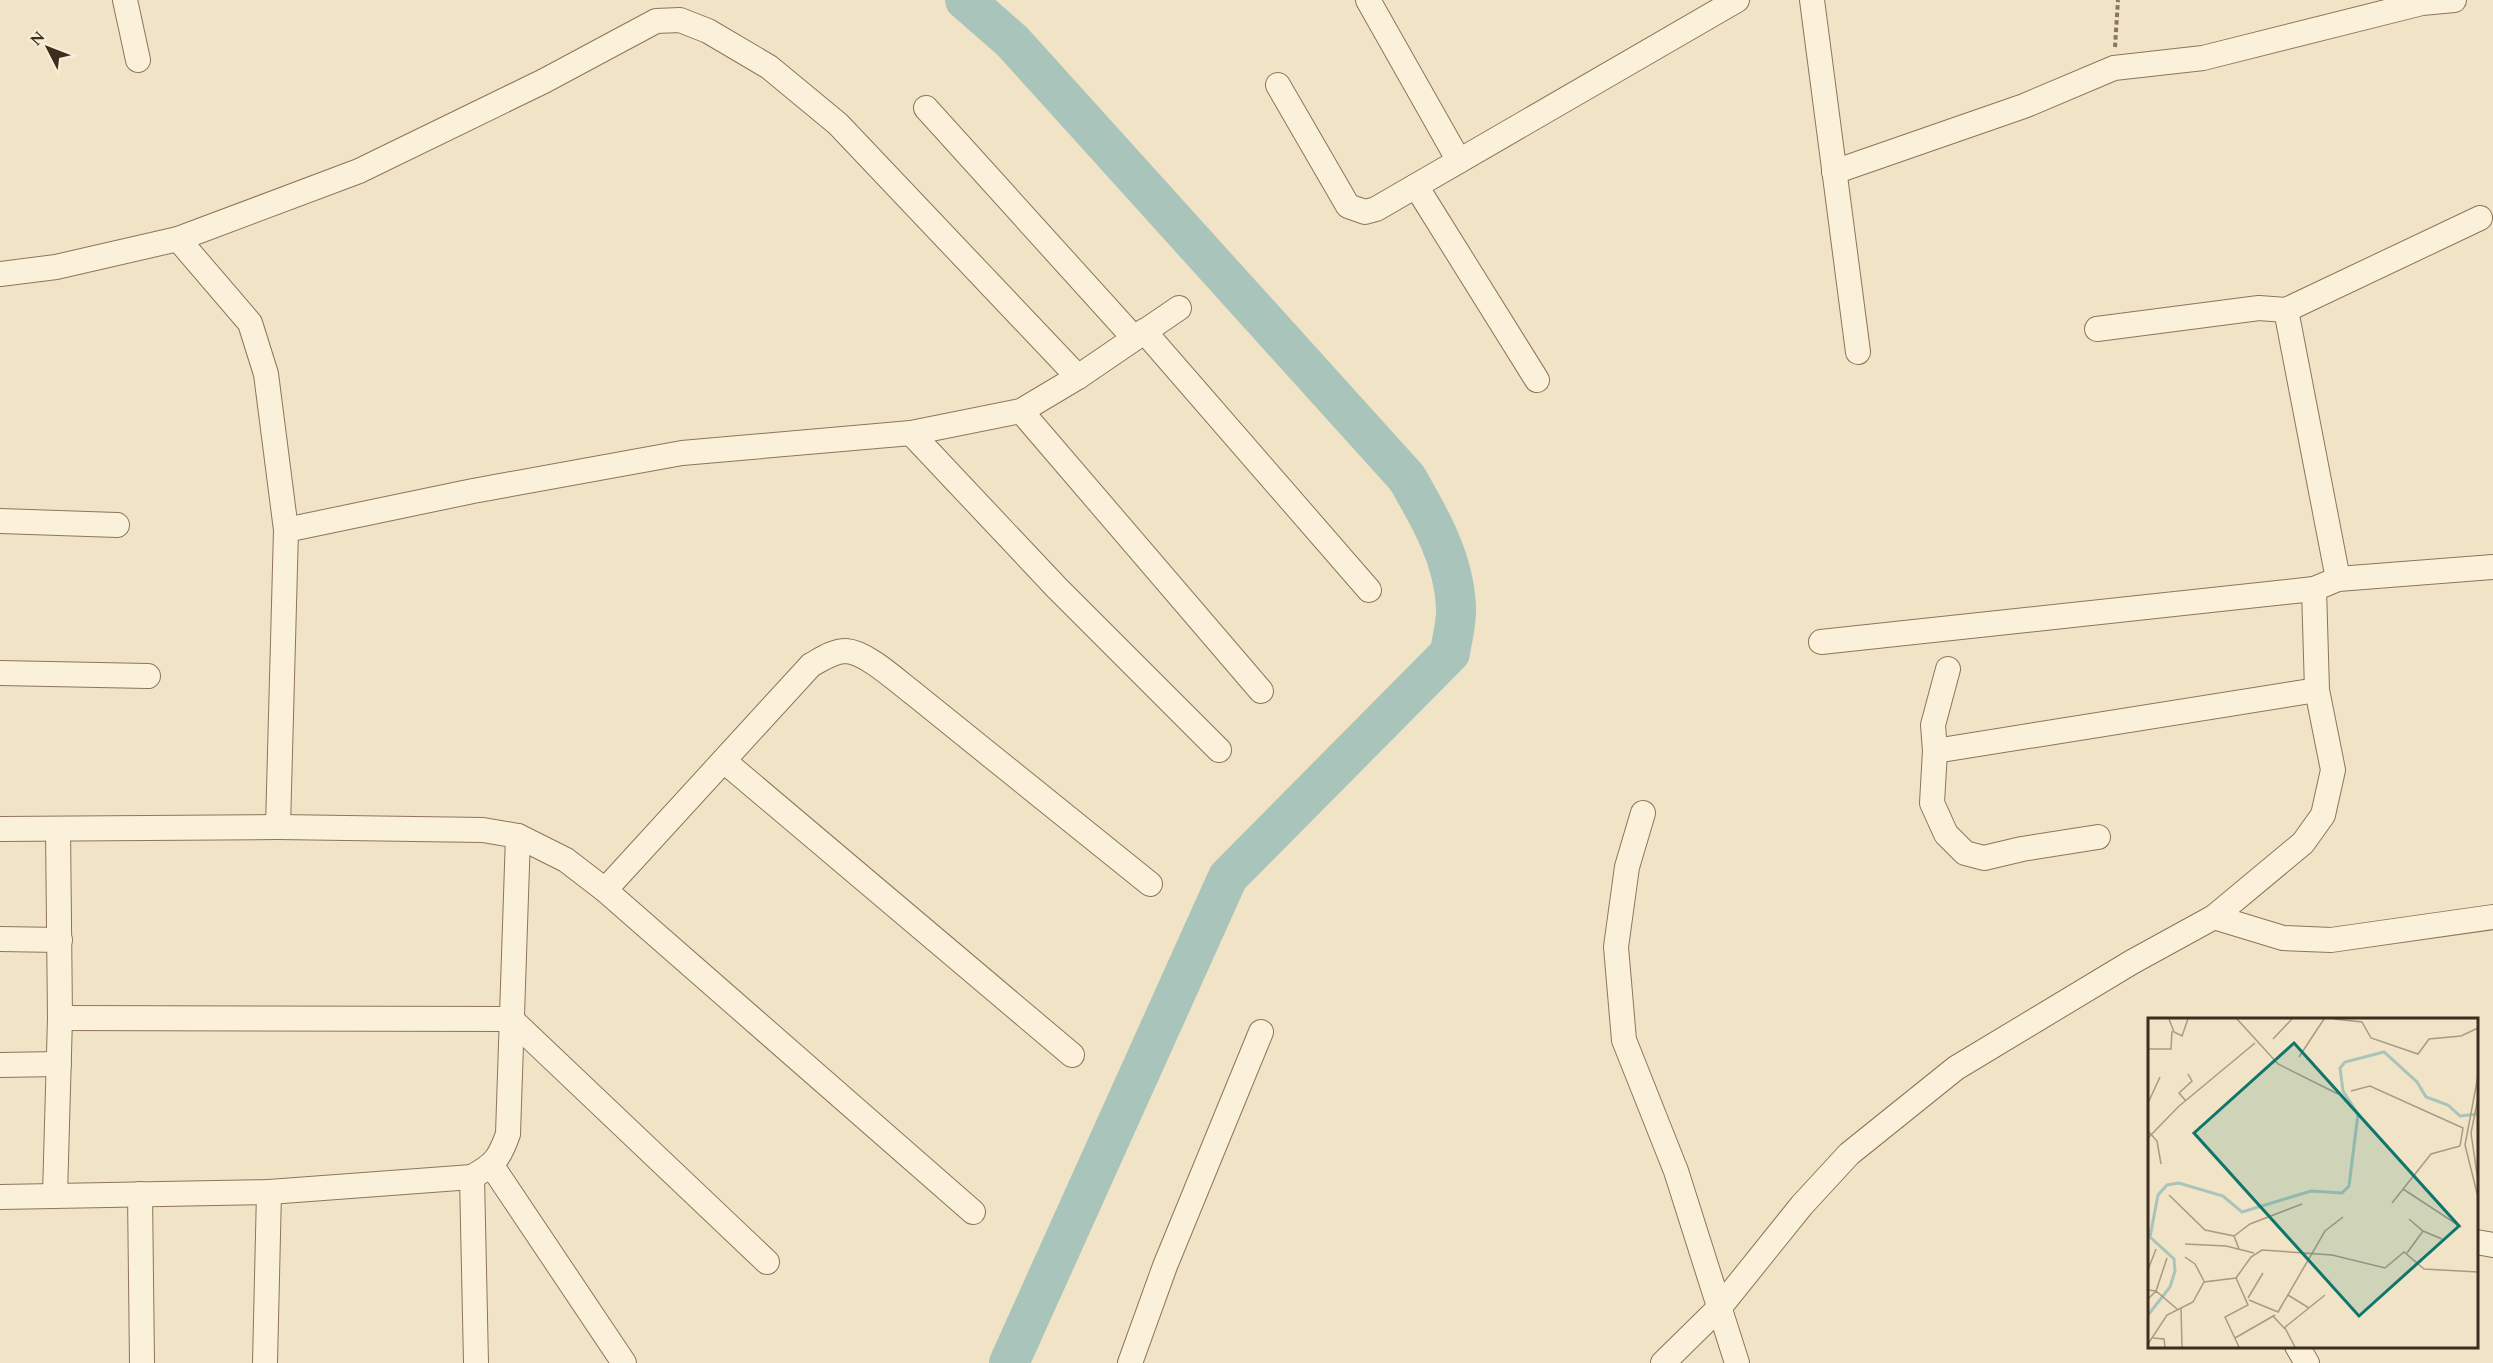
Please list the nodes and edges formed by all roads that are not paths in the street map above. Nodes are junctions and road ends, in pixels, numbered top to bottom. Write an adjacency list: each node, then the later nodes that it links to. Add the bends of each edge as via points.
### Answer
1 (125, 0): 7 (street)
2 (1368, 0): 10 (street)
3 (1737, 0): 6 (street)
4 (1812, 0): 11 (street)
5 (2454, 0): 11 (street, via 2422,3 2203,58 2114,68 2024,106)
6 (1699, 10): 10 (street)
7 (138, 60)
8 (1278, 85): 12 (street, via 1348,206 1365,212 1376,209)
9 (926, 108): 19 (street)
10 (1459, 161): 12 (street)
11 (1834, 172): 20 (street)
12 (1416, 186): 22 (street)
13 (2480, 218): 17 (street)
14 (178, 239): 15 (street, via 56,267); 21 (street, via 359,171 544,81 656,21 680,20 708,31 769,67 838,124); 27 (street, via 250,323 266,374)
15 (0, 274)
16 (1179, 308): 19 (street)
17 (2286, 310): 18 (street, via 2259,308); 29 (street)
18 (2097, 329)
19 (1139, 334): 21 (street); 31 (street)
20 (1858, 352)
21 (1078, 376): 23 (street)
22 (1537, 380)
23 (1022, 411): 24 (street); 37 (street)
24 (911, 434): 27 (street, via 682,453); 38 (street)
25 (0, 521): 26 (street)
26 (117, 525)
27 (286, 530): 42 (street)
28 (2493, 567): 29 (street)
29 (2337, 579): 30 (street)
30 (2314, 589): 32 (street); 36 (street)
31 (1369, 590)
32 (1821, 642)
33 (1948, 669): 39 (street, via 1933,725)
34 (0, 674): 35 (street)
35 (148, 676)
36 (2318, 690): 39 (street); 49 (street, via 2333,770 2324,815 2303,843)
37 (1261, 691)
38 (1219, 750)
39 (1935, 751): 46 (street, via 1932,803 1946,834 1965,853 1984,858)
40 (724, 761): 47 (street, via 811,665 832,653 848,651 873,663); 48 (street); 56 (street)
41 (1643, 813): 68 (street, via 1627,867 1616,947 1624,1040 1676,1171)
42 (278, 826): 44 (street); 45 (street, via 483,830)
43 (0, 829): 44 (street)
44 (58, 829): 52 (street)
45 (518, 836): 48 (street, via 566,860); 54 (street)
46 (2098, 837)
47 (1150, 884)
48 (605, 890): 64 (street)
49 (2214, 917): 50 (street, via 2283,938 2331,940); 68 (street, via 1956,1068 1850,1154 1802,1205)
50 (2493, 917)
51 (0, 939): 52 (street)
52 (60, 940): 53 (street)
53 (60, 1018): 54 (street); 57 (street)
54 (511, 1019): 59 (street, via 508,1134 501,1155); 67 (street)
55 (1262, 1032): 74 (street, via 1164,1266)
56 (1072, 1055)
57 (58, 1064): 58 (street); 62 (street)
58 (0, 1065)
59 (482, 1172): 60 (street); 72 (street); 73 (street)
60 (269, 1192): 61 (street); 71 (street)
61 (140, 1194): 62 (street); 70 (street)
62 (55, 1195): 63 (street)
63 (0, 1197)
64 (973, 1212)
65 (2478, 1242): 66 (street)
66 (2493, 1245)
67 (767, 1262)
68 (1720, 1307): 75 (street); 76 (street)
69 (2297, 1348): 77 (street)
70 (142, 1363)
71 (265, 1363)
72 (476, 1363)
73 (624, 1363)
74 (1130, 1363)
75 (1663, 1363)
76 (1737, 1363)
77 (2307, 1363)

